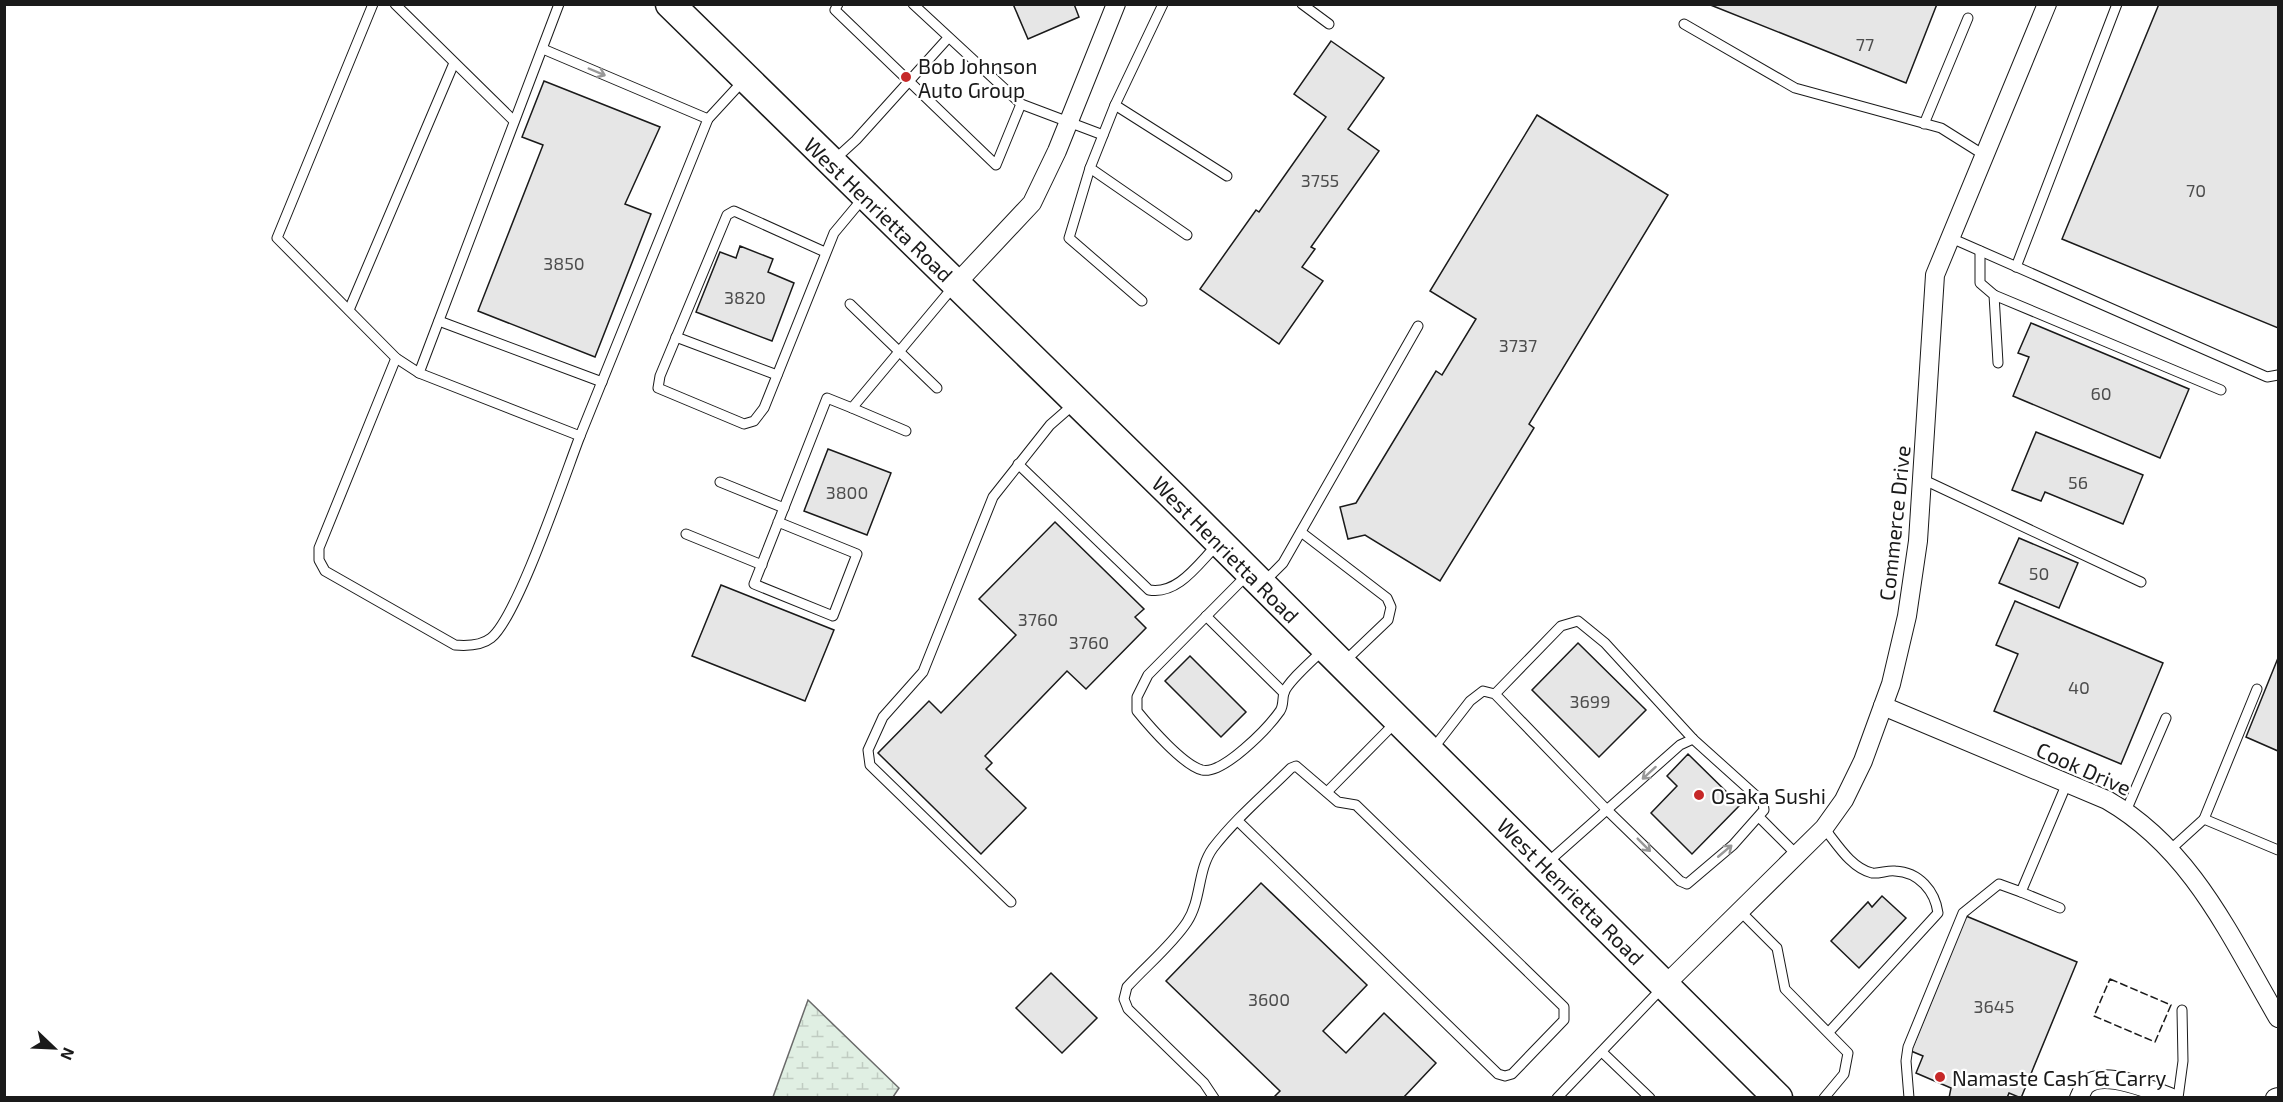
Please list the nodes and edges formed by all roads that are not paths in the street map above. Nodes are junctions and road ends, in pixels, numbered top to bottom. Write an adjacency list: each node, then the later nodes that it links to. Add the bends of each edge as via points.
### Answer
1 (373, 4): 41 (lane, via 277,238)
2 (395, 4): 17 (lane)
3 (559, 4): 16 (lane)
4 (670, 4): 18 (main road, West Henrietta Road)
5 (838, 4): 19 (lane, via 835,10)
6 (913, 4): 15 (lane)
7 (1116, 4): 24 (street)
8 (1163, 4): 21 (lane)
9 (1302, 4): 13 (lane)
10 (2047, 4): 27 (street, Commerce Drive)
11 (2117, 4): 36 (lane)
12 (1968, 18): 25 (lane)
13 (1329, 24)
14 (1684, 24): 25 (lane, via 1795,88)
15 (948, 38): 19 (lane); 20 (lane)
16 (543, 49): 22 (lane, one-way to 22); 23 (lane)
17 (454, 63): 23 (lane); 41 (lane)
18 (746, 79): 22 (lane); 28 (main road, West Henrietta Road)
19 (910, 81): 20 (lane, via 996,165); 28 (lane)
20 (1021, 104): 24 (lane)
21 (1115, 105): 26 (lane); 30 (lane)
22 (708, 119): 51 (lane)
23 (514, 121): 42 (lane)
24 (1068, 123): 26 (lane); 37 (street, via 1032,203)
25 (1924, 124): 27 (lane, via 1941,128)
26 (1103, 135): 29 (lane)
27 (1984, 155): 33 (street, Commerce Drive)
28 (831, 162): 31 (main road, West Henrietta Road)
29 (1090, 168): 32 (lane); 39 (lane, via 1069,238)
30 (1227, 176)
31 (865, 195): 35 (lane, via 834,233); 37 (main road, West Henrietta Road)
32 (1187, 235)
33 (1951, 238): 34 (lane); 59 (street, Commerce Drive, via 1935,275)
34 (1980, 251): 36 (lane); 38 (lane, via 1980,283)
35 (825, 252): 44 (lane, via 734,211 726,215); 49 (lane)
36 (2016, 267): 50 (lane, via 2267,377)
37 (956, 284): 45 (lane); 54 (main road, West Henrietta Road)
38 (1994, 295): 47 (lane); 53 (lane)
39 (1142, 301)
40 (850, 303): 45 (lane)
41 (349, 310): 46 (lane)
42 (439, 321): 48 (lane); 51 (lane)
43 (1418, 326): 63 (lane)
44 (676, 337): 49 (lane); 49 (lane, via 658,388 744,424 754,421 764,408)
45 (899, 351): 52 (lane); 55 (lane)
46 (396, 358): 48 (lane); 57 (lane, via 319,548 319,560 325,571 455,645 470,646 490,639 511,612)
47 (1998, 363)
48 (419, 373): 57 (lane)
49 (777, 375)
50 (2278, 375)
51 (602, 382): 57 (lane)
52 (937, 388)
53 (2221, 390)
54 (1076, 402): 58 (lane, via 1050,425); 65 (main road, West Henrietta Road)
55 (852, 408): 56 (lane); 61 (lane, via 827,398)
56 (906, 431)
57 (580, 436)
58 (1018, 464): 65 (lane, via 1149,590 1161,592 1176,585); 92 (lane, via 993,497 922,672 884,717 868,750 870,765)
59 (1922, 479): 68 (lane); 74 (street, Commerce Drive, via 1907,616)
60 (720, 482): 61 (lane)
61 (784, 508): 62 (lane)
62 (778, 522): 66 (lane); 66 (lane, via 857,554 833,616 754,584)
63 (1301, 532): 67 (lane, via 1283,562); 70 (lane, via 1387,598 1391,607 1388,620)
64 (686, 534): 66 (lane)
65 (1219, 543): 67 (main road, West Henrietta Road)
66 (762, 565)
67 (1255, 578): 69 (lane); 70 (main road, West Henrietta Road)
68 (2141, 582)
69 (1206, 616): 72 (lane); 72 (lane, via 1148,675 1137,697 1137,711 1151,728 1194,767 1221,767 1280,711)
70 (1334, 656): 72 (lane); 76 (main road, West Henrietta Road)
71 (2257, 689): 84 (lane)
72 (1284, 693)
73 (1494, 694): 77 (lane, via 1561,626 1578,621 1605,643); 78 (lane, via 1483,691 1470,701); 81 (lane)
74 (1884, 706): 79 (street, Cook Drive); 86 (street, Commerce Drive, via 1844,800)
75 (2166, 718): 82 (lane)
76 (1398, 720): 78 (main road, West Henrietta Road); 80 (lane)
77 (1693, 739): 81 (lane, one-way to 81, via 1680,745); 83 (lane, via 1763,802 1764,810)
78 (1431, 752): 90 (main road, West Henrietta Road)
79 (2067, 783): 82 (street, Cook Drive); 91 (lane)
80 (1327, 792): 85 (lane, via 1302,769 1291,768); 85 (lane, via 1338,802 1356,805 1564,1007 1564,1020 1512,1074 1498,1074)
81 (1606, 810): 83 (lane, one-way to 83, via 1687,884); 90 (lane)
82 (2126, 811): 87 (street, Cook Drive)
83 (1759, 817): 89 (lane)
84 (2204, 819): 87 (lane); 88 (lane)
85 (1239, 822): 100 (lane, via 1212,849 1201,874 1198,899 1186,923 1127,987 1124,999 1128,1009 1204,1083)
86 (1824, 828): 89 (street, Commerce Drive); 98 (lane, via 1851,861 1872,873 1896,870 1913,874 1928,887 1938,913)
87 (2171, 849): 97 (street, Cook Drive, via 2199,883)
88 (2278, 850)
89 (1797, 855): 94 (street, Commerce Drive)
90 (1545, 865): 95 (main road, West Henrietta Road)
91 (2021, 892): 93 (lane); 105 (lane, via 1999,884 1963,913 1908,1047)
92 (1011, 902)
93 (2060, 908)
94 (1740, 911): 95 (street, Commerce Drive); 98 (lane, via 1777,948 1785,989)
95 (1666, 984): 99 (lane); 103 (main road, West Henrietta Road)
96 (2182, 1010): 108 (lane)
97 (2278, 1018)
98 (1830, 1032): 104 (lane, via 1848,1053 1844,1074)
99 (1602, 1052): 101 (lane); 102 (lane)
100 (1214, 1098)
101 (1557, 1098)
102 (1650, 1098)
103 (1778, 1098)
104 (1824, 1098)
105 (1910, 1098)
106 (2079, 1098): 107 (street, via 2086,1085 2112,1079)
107 (2172, 1098)
108 (2178, 1098)

